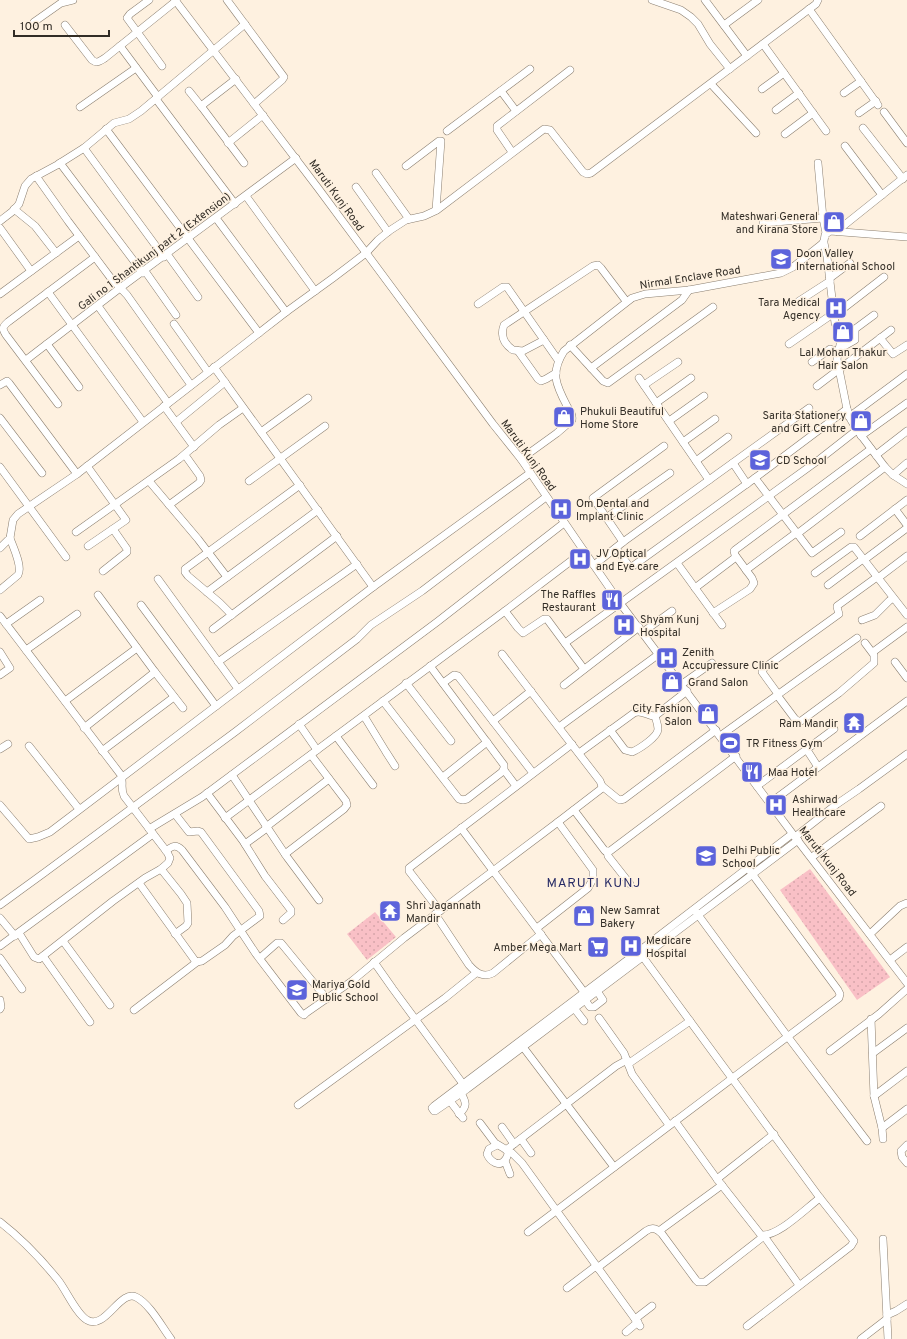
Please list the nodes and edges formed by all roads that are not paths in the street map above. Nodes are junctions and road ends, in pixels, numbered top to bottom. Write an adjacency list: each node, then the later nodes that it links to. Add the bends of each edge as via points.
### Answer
1 (73, 0): 10 (street, via 62,3)
2 (149, 0): 14 (street, via 127,17)
3 (227, 0): 11 (street)
4 (652, 0): 23 (street, via 681,10 691,17)
5 (706, 0): 13 (street)
6 (758, 0): 13 (street)
7 (818, 0): 9 (street)
8 (176, 1): 14 (street); 17 (street, Maruti Kunj Road)
9 (809, 9): 15 (street); 26 (street)
10 (34, 22)
11 (245, 24): 17 (street); 34 (street, via 284,76)
12 (65, 25): 16 (street, via 95,62 105,58)
13 (724, 25): 18 (street)
14 (137, 32): 16 (street); 19 (street)
15 (764, 44): 18 (street); 24 (street)
16 (120, 46): 20 (street)
17 (213, 51): 25 (street, Maruti Kunj Road); 33 (street)
18 (747, 56): 23 (street)
19 (162, 66)
20 (136, 68): 33 (street); 36 (street)
21 (530, 69): 30 (street)
22 (570, 70): 38 (street)
23 (730, 70): 27 (street)
24 (784, 73): 28 (street); 31 (street)
25 (236, 79): 34 (street, Maruti Kunj Road); 35 (street)
26 (861, 81): 32 (street); 40 (street, via 877,103)
27 (711, 84): 47 (street); 53 (street, via 591,173 583,172 548,129 541,130)
28 (762, 89)
29 (189, 91): 35 (street)
30 (501, 91): 38 (street); 45 (street)
31 (799, 93): 37 (street); 41 (street)
32 (844, 93)
33 (157, 98): 44 (street, via 132,118 117,121); 65 (street)
34 (254, 104): 42 (street, Maruti Kunj Road)
35 (201, 106): 49 (street)
36 (80, 107)
37 (776, 110)
38 (516, 112): 53 (street, via 496,129)
39 (884, 112): 50 (street)
40 (859, 113)
41 (813, 114): 46 (street); 48 (street)
42 (263, 115): 49 (street); 54 (street, Maruti Kunj Road)
43 (863, 128): 61 (street)
44 (106, 129): 52 (street); 79 (street)
45 (447, 131)
46 (826, 131)
47 (756, 133)
48 (785, 134)
49 (228, 143): 57 (street)
50 (907, 143)
51 (846, 146): 63 (street)
52 (84, 148): 55 (street); 83 (street)
53 (512, 152): 67 (street)
54 (296, 158): 64 (street, Gali no 1 Shantikunj part 2 (Extension)); 82 (street, Maruti Kunj Road)
55 (60, 163): 60 (street); 87 (street)
56 (818, 163): 69 (street)
57 (244, 164)
58 (406, 166): 67 (street, via 441,141)
59 (376, 173): 70 (street)
60 (36, 176): 66 (street, via 25,186 19,204); 77 (street)
61 (905, 177): 63 (street)
62 (356, 187): 75 (street)
63 (882, 195): 74 (street)
64 (246, 196): 65 (street, Gali no 1 Shantikunj part 2 (Extension)); 92 (street)
65 (235, 204): 68 (street, Gali no 1 Shantikunj part 2 (Extension))
66 (14, 209): 71 (street); 81 (street, via 35,226)
67 (436, 210): 70 (street)
68 (216, 218): 79 (street, Gali no 1 Shantikunj part 2 (Extension)); 101 (street)
69 (823, 218): 72 (street); 76 (street)
70 (409, 219): 75 (street)
71 (0, 221)
72 (763, 223)
73 (0, 228): 86 (street)
74 (837, 231): 76 (street); 78 (street)
75 (388, 232): 82 (street)
76 (826, 233): 80 (street)
77 (79, 236): 81 (street); 84 (street)
78 (907, 237)
79 (189, 238): 83 (street, Gali no 1 Shantikunj part 2 (Extension)); 109 (street)
80 (824, 243): 89 (street); 91 (street, Nirmal Enclave Road, via 781,273)
81 (56, 253): 86 (street)
82 (366, 253): 92 (street); 162 (street, Maruti Kunj Road)
83 (166, 256): 87 (street, Gali no 1 Shantikunj part 2 (Extension)); 95 (street)
84 (95, 257): 90 (street); 93 (street)
85 (850, 263): 89 (street, via 835,272)
86 (31, 272): 94 (street)
87 (144, 272): 90 (street, Gali no 1 Shantikunj part 2 (Extension)); 104 (street)
88 (884, 277): 103 (street)
89 (830, 279): 96 (street); 103 (street)
90 (120, 288): 99 (street, Gali no 1 Shantikunj part 2 (Extension)); 132 (street)
91 (689, 290): 97 (street, Nirmal Enclave Road, via 645,294); 123 (street, via 682,300)
92 (315, 291): 101 (street)
93 (48, 292): 107 (street); 118 (street, via 3,327 6,335)
94 (0, 294)
95 (198, 297)
96 (799, 301)
97 (626, 302): 102 (street, via 596,265); 114 (street, Nirmal Enclave Road)
98 (478, 304): 102 (street, via 504,286)
99 (98, 306): 107 (street, Gali no 1 Shantikunj part 2 (Extension)); 141 (street)
100 (713, 307): 123 (street, via 610,382 603,381)
101 (286, 312): 109 (street)
102 (524, 312): 111 (street); 117 (street, via 504,325 502,330 504,341 513,350)
103 (834, 313): 113 (street); 116 (street, via 841,340)
104 (176, 315)
105 (874, 315): 116 (street, via 855,329 855,340)
106 (174, 324): 125 (street)
107 (72, 326): 112 (street, Gali no 1 Shantikunj part 2 (Extension)); 149 (street)
108 (891, 330): 110 (street)
109 (259, 333): 122 (street)
110 (880, 338): 115 (street, via 893,354); 124 (street)
111 (544, 340): 117 (street); 119 (street)
112 (47, 344): 118 (street, Gali no 1 Shantikunj part 2 (Extension)); 133 (street)
113 (789, 344)
114 (570, 345): 119 (street, Nirmal Enclave Road); 123 (street)
115 (907, 345)
116 (838, 350): 121 (street, via 830,349); 124 (street)
117 (518, 351): 126 (street, via 541,381)
118 (26, 360): 140 (street)
119 (558, 360): 126 (street, Nirmal Enclave Road)
120 (678, 362): 134 (street)
121 (812, 362)
122 (214, 367): 125 (street); 130 (street)
123 (591, 368)
124 (838, 370): 135 (street); 144 (street)
125 (208, 372): 132 (street)
126 (556, 373): 162 (street, Nirmal Enclave Road, via 557,387 572,415 572,420)
127 (907, 374): 145 (street)
128 (639, 378): 134 (street)
129 (691, 378): 138 (street)
130 (225, 382): 142 (street); 150 (street)
131 (0, 385): 171 (street, via 7,381 9,383)
132 (191, 385): 141 (street)
133 (79, 386)
134 (644, 386): 138 (street)
135 (817, 386)
136 (704, 396): 148 (street)
137 (308, 398): 153 (street)
138 (656, 403): 148 (street)
139 (907, 403): 154 (street)
140 (58, 404)
141 (166, 405): 149 (street); 150 (street)
142 (243, 408): 153 (street); 158 (street)
143 (809, 408): 164 (street)
144 (847, 409): 145 (street); 174 (street)
145 (849, 417): 154 (street)
146 (0, 418): 169 (street)
147 (715, 419): 156 (street)
148 (669, 421): 156 (street)
149 (143, 422): 166 (street)
150 (176, 422): 158 (street)
151 (325, 426): 161 (street)
152 (907, 431): 159 (street)
153 (261, 432): 161 (street)
154 (859, 433): 159 (street); 181 (street)
155 (728, 437): 163 (street)
156 (683, 442): 163 (street)
157 (664, 446): 190 (street, via 594,496)
158 (194, 447): 160 (street)
159 (874, 452): 168 (street); 189 (street)
160 (185, 455): 176 (street); 185 (street, via 201,480)
161 (281, 458): 177 (street); 180 (street)
162 (521, 459): 172 (street, Maruti Kunj Road)
163 (696, 461): 175 (street)
164 (733, 463): 175 (street); 178 (street)
165 (907, 463): 173 (street)
166 (87, 466): 171 (street); 184 (street)
167 (0, 467): 186 (street)
168 (885, 467): 173 (street); 197 (street)
169 (42, 473)
170 (670, 473): 190 (street)
171 (77, 474): 186 (street)
172 (530, 474): 182 (street, Maruti Kunj Road); 221 (street)
173 (893, 475): 179 (street)
174 (756, 478): 178 (street); 181 (street)
175 (709, 480): 201 (street)
176 (149, 481): 184 (street); 185 (street)
177 (249, 482)
178 (747, 484): 204 (street, via 633,566 630,566)
179 (907, 484)
180 (300, 485): 188 (street); 206 (street)
181 (769, 496): 189 (street); 211 (street)
182 (546, 497): 191 (street, Maruti Kunj Road); 314 (street, via 422,591 371,625 357,639)
183 (907, 500): 187 (street)
184 (114, 504): 194 (street, via 126,520); 195 (street)
185 (169, 505): 206 (street)
186 (30, 506): 200 (street, via 13,520); 208 (street)
187 (895, 509): 192 (street); 199 (street)
188 (318, 510): 198 (street); 217 (street)
189 (783, 514): 197 (street); 209 (street, via 737,548 734,551)
190 (606, 518): 201 (street)
191 (564, 523): 205 (street, Maruti Kunj Road); 277 (street)
192 (907, 525)
193 (907, 528): 210 (street)
194 (113, 529): 202 (street); 215 (street, via 128,552)
195 (76, 532)
196 (841, 532): 197 (street, via 812,553)
197 (797, 533): 214 (street)
198 (337, 536): 212 (street); 235 (street)
199 (860, 536)
200 (10, 538): 203 (street); 223 (street, via 20,573)
201 (623, 542): 204 (street)
202 (88, 546)
203 (0, 548)
204 (616, 548): 213 (street)
205 (584, 552): 213 (street, Maruti Kunj Road); 230 (street)
206 (208, 553): 217 (street); 224 (street, via 184,571)
207 (907, 556): 218 (street)
208 (66, 557)
209 (736, 557): 214 (street); 222 (street)
210 (864, 560): 216 (street, via 855,547 852,547); 218 (street); 220 (street)
211 (677, 563): 222 (street); 228 (street)
212 (357, 564): 221 (street); 252 (street)
213 (594, 565): 228 (street, Maruti Kunj Road)
214 (746, 570): 232 (street, via 754,583 750,589)
215 (103, 571)
216 (815, 574)
217 (227, 577): 224 (street)
218 (878, 577): 226 (street); 267 (street, via 838,605 839,614 764,668 762,672)
219 (158, 578): 252 (street)
220 (828, 585)
221 (373, 586): 264 (street)
222 (695, 588): 232 (street)
223 (0, 590)
224 (207, 592): 235 (street)
225 (98, 595): 246 (street)
226 (893, 598): 234 (street); 237 (street, via 875,615)
227 (40, 600): 238 (street)
228 (620, 603): 242 (street, Maruti Kunj Road); 245 (street)
229 (140, 605): 272 (street)
230 (505, 611): 245 (street, via 524,632 546,618); 255 (street)
231 (672, 611): 242 (street)
232 (713, 613): 239 (street)
233 (77, 614): 247 (street)
234 (907, 614)
235 (232, 615): 241 (street)
236 (0, 616): 238 (street)
237 (862, 620)
238 (6, 624): 247 (street)
239 (722, 625)
240 (907, 627): 249 (street)
241 (213, 628)
242 (641, 630): 251 (street, Maruti Kunj Road); 256 (street)
243 (857, 638): 267 (street)
244 (865, 642): 249 (street)
245 (565, 643): 256 (street)
246 (137, 648): 257 (street); 271 (street)
247 (26, 650): 271 (street)
248 (0, 652): 258 (street, via 10,668)
249 (873, 652): 267 (street, via 875,660 871,666 801,721 796,719)
250 (502, 654): 265 (street)
251 (659, 654): 262 (street, Maruti Kunj Road); 278 (street)
252 (218, 662): 264 (street)
253 (895, 662): 259 (street)
254 (712, 663): 262 (street)
255 (430, 666): 260 (street); 261 (street)
256 (584, 669): 263 (street)
257 (154, 672): 268 (street); 279 (street)
258 (0, 675)
259 (907, 678)
260 (406, 683): 269 (street); 284 (street)
261 (443, 683): 276 (street, via 454,675 458,676); 285 (street)
262 (682, 684): 266 (street, Maruti Kunj Road)
263 (564, 685)
264 (238, 690): 272 (street)
265 (531, 691): 276 (street); 278 (street)
266 (687, 691): 275 (street); 282 (street, Maruti Kunj Road)
267 (778, 694): 282 (street)
268 (174, 697): 273 (street); 292 (street)
269 (383, 701): 274 (street); 304 (street)
270 (907, 701): 298 (street)
271 (65, 702): 279 (street)
272 (216, 706): 302 (street)
273 (183, 708)
274 (364, 716): 283 (street); 297 (street)
275 (655, 716): 280 (street, via 637,711); 280 (street, via 658,726 656,733 632,752 625,750)
276 (493, 721): 300 (street)
277 (298, 724): 290 (street); 301 (street)
278 (559, 727): 287 (street)
279 (84, 728): 292 (street)
280 (610, 730): 293 (street)
281 (834, 730): 291 (street)
282 (718, 733): 296 (street, Maruti Kunj Road); 307 (street, via 622,800)
283 (336, 736): 290 (street); 305 (street)
284 (451, 741)
285 (487, 742): 299 (street, via 504,765); 304 (street)
286 (8, 744): 289 (street)
287 (572, 744): 293 (street); 300 (street)
288 (29, 746): 315 (street)
289 (0, 750)
290 (317, 750): 295 (street)
291 (806, 750): 298 (street); 308 (street)
292 (102, 751): 302 (street)
293 (579, 753): 307 (street)
294 (907, 754): 323 (street)
295 (311, 755): 303 (street); 310 (street)
296 (736, 756): 308 (street, Maruti Kunj Road); 326 (street)
297 (396, 766)
298 (818, 767): 311 (street)
299 (504, 770): 304 (street, via 463,800 459,799); 306 (street)
300 (534, 773): 306 (street)
301 (232, 775): 309 (street); 310 (street)
302 (122, 777): 314 (street, via 121,790); 315 (street)
303 (329, 778): 320 (street); 327 (street, via 346,801 346,807)
304 (443, 778)
305 (373, 785)
306 (516, 786): 321 (street)
307 (602, 786): 316 (street)
308 (758, 786): 311 (street, Maruti Kunj Road)
309 (207, 793): 317 (street); 318 (street)
310 (249, 800): 318 (street); 320 (street)
311 (770, 803): 323 (street, Maruti Kunj Road)
312 (0, 805): 315 (street, via 29,839 50,832)
313 (881, 806): 328 (street)
314 (132, 808): 322 (street); 336 (street)
315 (79, 809)
316 (574, 810): 319 (street); 326 (street)
317 (175, 814): 322 (street); 342 (street, via 189,832 202,832 259,911 258,917)
318 (225, 818): 324 (street)
319 (558, 822): 330 (street); 341 (street, via 593,870 593,879 588,888)
320 (266, 827): 324 (street); 327 (street)
321 (461, 828): 330 (street); 338 (street, via 408,869)
322 (151, 832): 325 (street); 343 (street)
323 (795, 837): 328 (street, Maruti Kunj Road); 331 (street)
324 (245, 844): 340 (street, via 291,910)
325 (166, 851): 329 (street, via 170,860); 342 (street, via 175,846 182,850)
326 (607, 851): 333 (street, via 608,856)
327 (285, 854): 334 (street)
328 (812, 857): 346 (street, Maruti Kunj Road)
329 (160, 869): 332 (street); 344 (street, via 187,903 188,923)
330 (494, 870): 338 (street); 341 (street)
331 (750, 872): 337 (street); 376 (street, via 840,996)
332 (139, 883): 344 (street); 347 (street)
333 (630, 884)
334 (319, 900)
335 (907, 903): 346 (street, via 900,906)
336 (0, 904)
337 (696, 912): 350 (street); 376 (street)
338 (437, 913): 356 (street); 357 (street, via 461,954)
339 (0, 918): 343 (street)
340 (283, 920)
341 (537, 928): 345 (street)
342 (240, 930): 353 (street); 355 (street, via 225,944)
343 (17, 934): 348 (street); 351 (street, via 34,957 38,960)
344 (175, 934): 355 (street)
345 (541, 934): 357 (street, via 493,973); 362 (street)
346 (870, 934): 354 (street, Maruti Kunj Road)
347 (63, 941): 351 (street); 365 (street)
348 (0, 946)
349 (907, 947): 354 (street)
350 (640, 954): 361 (street); 362 (street); 373 (street)
351 (43, 956): 374 (street)
352 (0, 958): 359 (street)
353 (260, 958): 363 (street, via 277,943 281,943); 363 (street, via 302,1014 306,1014)
354 (890, 960): 358 (street, Maruti Kunj Road)
355 (197, 962): 368 (street)
356 (374, 962): 363 (street); 370 (street)
357 (476, 973): 370 (street)
358 (907, 983)
359 (22, 989)
360 (907, 989): 371 (street)
361 (597, 991): 362 (street); 362 (street, via 603,1000 594,1007 590,1008)
362 (586, 997): 366 (street); 377 (street)
363 (327, 999)
364 (0, 1000): 367 (street)
365 (110, 1005)
366 (574, 1008): 372 (street); 377 (street)
367 (0, 1009)
368 (134, 1010)
369 (599, 1018): 380 (street, via 624,1053)
370 (416, 1020): 383 (street); 386 (street)
371 (871, 1020): 378 (street); 379 (street)
372 (584, 1021)
373 (690, 1021): 380 (street); 382 (street)
374 (90, 1022)
375 (907, 1028): 379 (street)
376 (788, 1037): 382 (street); 396 (street)
377 (521, 1044): 383 (street); 387 (street)
378 (830, 1051)
379 (873, 1053): 384 (street)
380 (627, 1062): 387 (street, via 616,1066); 390 (street, via 636,1080)
381 (907, 1071): 384 (street)
382 (733, 1078): 390 (street); 393 (street)
383 (464, 1089): 385 (street); 385 (street, via 465,1106 461,1116); 385 (street, via 432,1109 435,1112)
384 (874, 1096): 392 (street)
385 (450, 1101)
386 (298, 1104)
387 (566, 1104): 394 (street); 404 (street)
388 (907, 1109): 392 (street)
389 (480, 1123): 398 (street)
390 (672, 1123): 404 (street); 406 (street)
391 (502, 1127): 397 (street)
392 (882, 1128): 395 (street)
393 (774, 1134): 406 (street); 407 (street)
394 (521, 1139): 397 (street); 401 (street)
395 (883, 1139)
396 (867, 1142)
397 (514, 1144): 400 (street)
398 (497, 1145): 400 (street); 402 (street, via 489,1149 488,1157 497,1164)
399 (907, 1145): 403 (street, via 901,1151)
400 (508, 1150): 402 (street); 408 (street, via 522,1163)
401 (531, 1153)
402 (505, 1161): 405 (street)
403 (907, 1163)
404 (614, 1167): 408 (street)
405 (510, 1174)
406 (719, 1182): 410 (street); 412 (street, via 758,1233)
407 (820, 1198): 412 (street, via 781,1229); 415 (street, via 854,1243)
408 (556, 1211): 411 (street); 414 (street)
409 (0, 1222): 423 (street, via 21,1238 52,1273 86,1320 100,1320 127,1297 134,1296 151,1312)
410 (659, 1231): 412 (street, via 698,1282 709,1279); 414 (street, via 649,1230)
411 (528, 1232)
412 (764, 1236): 415 (street)
413 (883, 1239): 419 (street)
414 (597, 1267): 416 (street); 420 (street)
415 (799, 1285): 421 (street)
416 (567, 1288)
417 (907, 1304): 419 (street)
418 (652, 1306): 420 (street)
419 (887, 1317): 424 (street); 425 (street)
420 (638, 1322): 422 (street)
421 (747, 1326)
422 (626, 1332)
423 (171, 1339)
424 (861, 1339)
425 (888, 1339)

